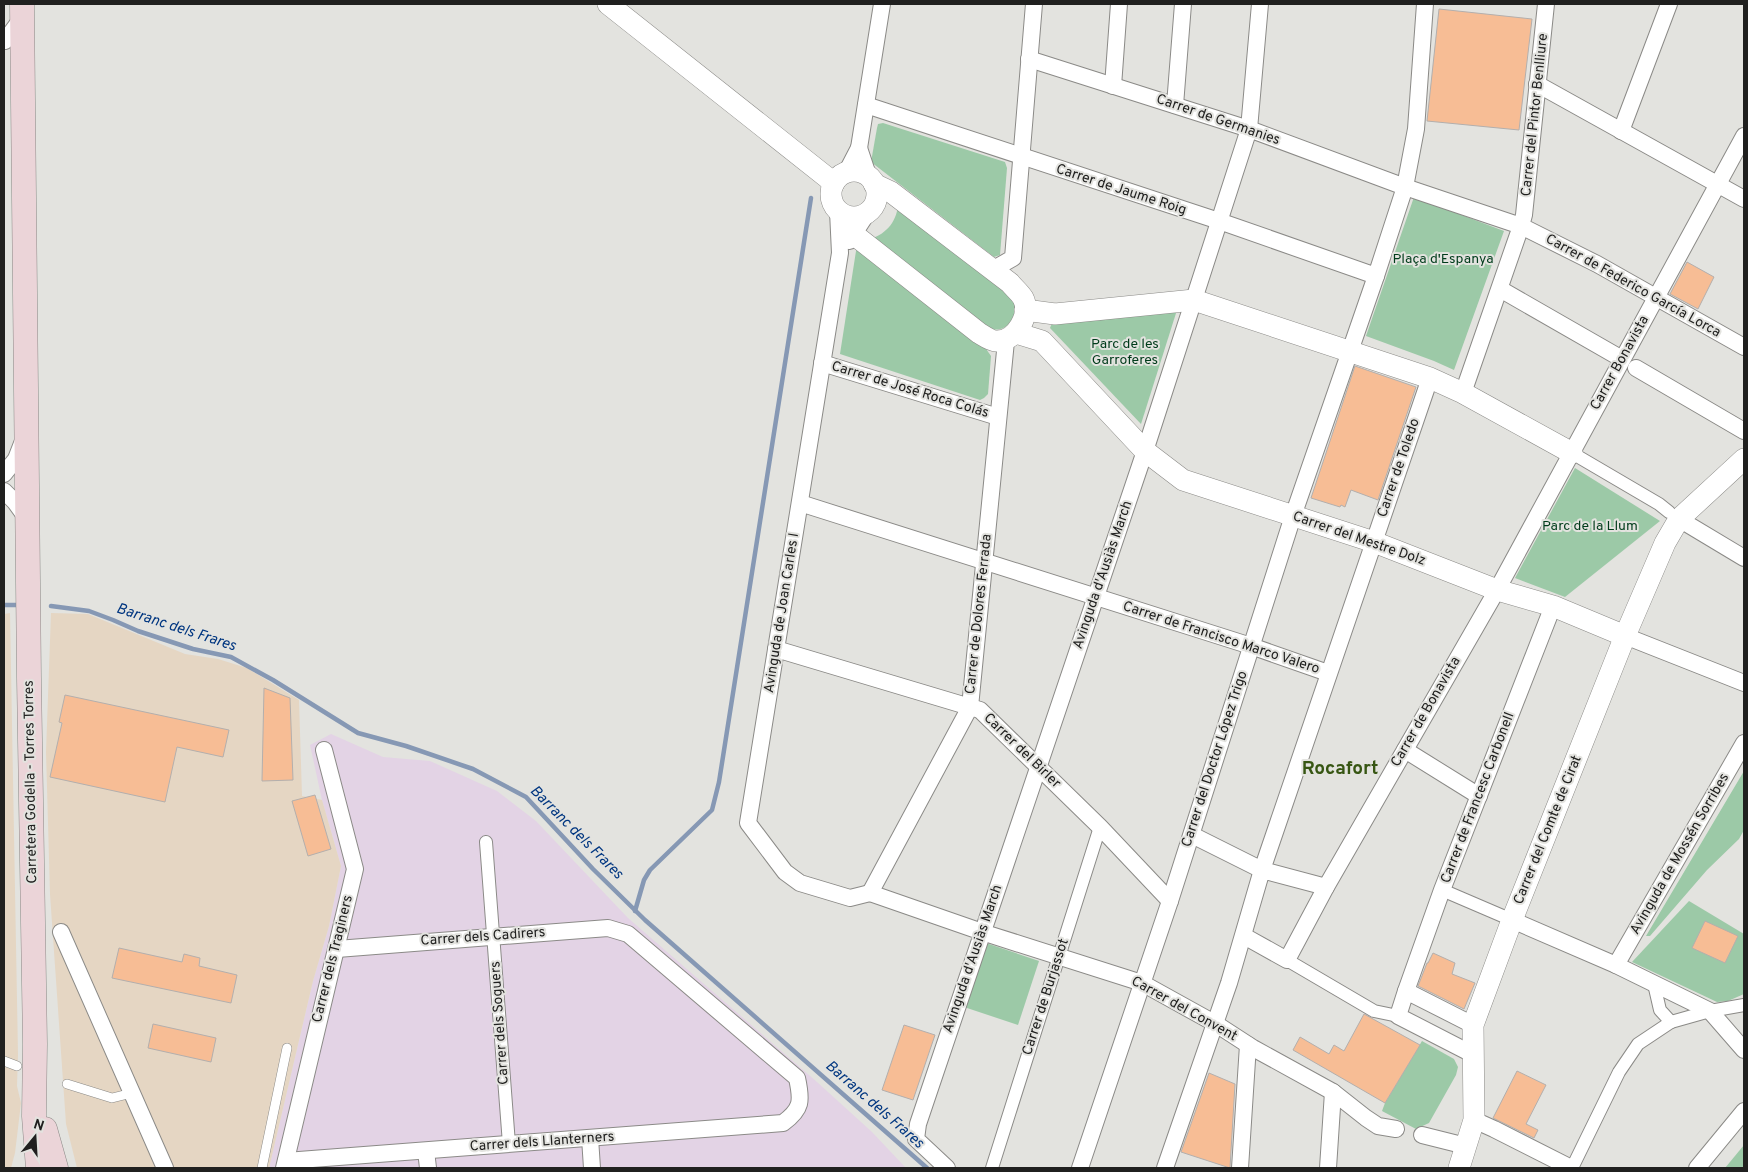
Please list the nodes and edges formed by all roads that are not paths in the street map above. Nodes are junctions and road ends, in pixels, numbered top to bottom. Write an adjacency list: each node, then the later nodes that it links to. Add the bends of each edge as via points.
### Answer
1 (608, 4): 22 (street)
2 (882, 4): 15 (street)
3 (1034, 4): 12 (street)
4 (1119, 4): 14 (street)
5 (1183, 4): 16 (street)
6 (1260, 4): 17 (street, Avinguda d'Ausiàs March)
7 (1425, 4): 25 (street, via 1416,128)
8 (1546, 4): 13 (street, Carrer del Pintor Benlliure)
9 (1669, 4): 18 (street)
10 (22, 11): 11 (main road, Carretera Godella - Torres Torres)
11 (10, 46): 46 (main road, Carretera Godella - Torres Torres)
12 (1029, 60): 14 (street, Carrer de Germanies); 21 (street)
13 (1537, 84): 18 (street); 29 (street, Carrer del Pintor Benlliure)
14 (1113, 86): 16 (street, Carrer de Germanies)
15 (866, 105): 20 (street); 21 (street, Carrer de Jaume Roig)
16 (1175, 105): 17 (street, Carrer de Germanies)
17 (1249, 129): 25 (street, Carrer de Germanies); 28 (street, Avinguda d'Ausiàs March)
18 (1621, 131): 24 (street)
19 (1744, 136): 24 (street, Carrer Bonavista)
20 (859, 148): 22 (street); 23 (street)
21 (1021, 157): 28 (street, Carrer de Jaume Roig); 31 (street, via 1013,258)
22 (840, 178): 23 (street, via 855,171); 27 (street, via 831,188 831,200)
23 (872, 181): 27 (street, via 876,202 868,212); 31 (street)
24 (1718, 184): 26 (street); 34 (street, Carrer Bonavista)
25 (1406, 186): 29 (street); 32 (street)
26 (1744, 199)
27 (846, 220): 30 (street, Avinguda de Joan Carles I); 30 (street, Avinguda de Joan Carles I); 37 (street, Carrer del Mestre Dolz, via 882,258 979,333 994,342)
28 (1219, 221): 32 (street, Carrer de Jaume Roig); 35 (street, Avinguda d'Ausiàs March)
29 (1521, 226): 33 (street); 34 (street, Carrer de Federico García Lorca)
30 (840, 253): 40 (street, Avinguda de Joan Carles I)
31 (992, 270): 36 (street, via 1010,283 1023,299)
32 (1376, 276): 39 (street)
33 (1500, 288): 41 (street); 43 (street)
34 (1656, 298): 38 (street, Carrer de Federico García Lorca); 41 (street, Carrer Bonavista)
35 (1194, 300): 36 (street, via 1054,314); 39 (street); 47 (street, Avinguda d'Ausiàs March)
36 (1025, 310): 37 (street, via 1022,322)
37 (1011, 337): 44 (street, Carrer de Dolores Ferrada); 47 (street, Carrer del Mestre Dolz, via 1042,341)
38 (1744, 347)
39 (1350, 350): 42 (street); 53 (street, Carrer del Doctor López Trigo)
40 (822, 363): 44 (street, Carrer de José Roca Colás); 52 (street, Avinguda de Joan Carles I)
41 (1629, 364): 45 (street); 48 (street, Carrer Bonavista)
42 (1430, 378): 43 (street); 56 (street, Carrer de Toledo)
43 (1463, 393): 48 (street)
44 (998, 418): 58 (street, Carrer de Dolores Ferrada)
45 (1744, 431)
46 (26, 434): 50 (street, via 16,459); 55 (main road, Carretera Godella - Torres Torres)
47 (1145, 451): 53 (street, Carrer del Mestre Dolz, via 1183,480); 60 (street, Avinguda d'Ausiàs March)
48 (1572, 453): 54 (street); 59 (street, Carrer Bonavista)
49 (1744, 459): 54 (street, Carrer del Comte de Cirat)
50 (4, 474)
51 (4, 491): 55 (street)
52 (800, 503): 58 (street, Carrer de Francisco Marco Valero); 64 (street, Avinguda de Joan Carles I)
53 (1293, 516): 56 (street, Carrer del Mestre Dolz); 63 (street, Carrer del Doctor López Trigo)
54 (1674, 516): 57 (street); 62 (street, Carrer del Comte de Cirat)
55 (28, 520): 99 (main road, Carretera Godella - Torres Torres)
56 (1374, 542): 59 (street, Carrer del Mestre Dolz); 65 (street, Carrer de Toledo)
57 (1744, 558)
58 (984, 562): 60 (street, Carrer de Francisco Marco Valero); 67 (street, Carrer de Dolores Ferrada)
59 (1496, 590): 61 (street, Carrer del Mestre Dolz); 70 (street, Carrer de Bonavista)
60 (1095, 597): 63 (street, Carrer de Francisco Marco Valero); 71 (street, Avinguda d'Ausiàs March)
61 (1553, 606): 62 (street, Carrer del Mestre Dolz); 72 (street, Carrer de Francesc Carbonell)
62 (1625, 636): 66 (street, Carrer del Mestre Dolz); 81 (street, Carrer del Comte de Cirat)
63 (1251, 646): 65 (street, Carrer de Francisco Marco Valero); 74 (street, Carrer del Doctor López Trigo)
64 (776, 649): 67 (street, Carrer del Birler); 79 (street, Avinguda de Joan Carles I, via 748,823 784,872 800,883 850,898)
65 (1328, 673): 76 (street, Carrer de Toledo)
66 (1744, 683)
67 (970, 706): 71 (street, Carrer del Birler, via 980,710); 79 (street, Carrer de Dolores Ferrada)
68 (1744, 744): 89 (street, Avinguda de Mossén Sorribes)
69 (324, 750): 86 (street, Carrer dels Traginers, via 354,869)
70 (1405, 750): 72 (street); 77 (street, Carrer de Bonavista)
71 (1038, 766): 73 (street, Carrer del Birler); 83 (street, Avinguda d'Ausiàs March)
72 (1479, 796): 78 (street, Carrer de Francesc Carbonell)
73 (1100, 827): 80 (street, Carrer del Birler); 87 (street, Carrer de Burjassot)
74 (1192, 835): 76 (street); 80 (street, Carrer del Doctor López Trigo)
75 (486, 842): 84 (street, Carrer dels Soguers)
76 (1262, 870): 77 (street); 85 (street, Carrer de Toledo)
77 (1326, 887): 88 (street, Carrer de Bonavista)
78 (1442, 890): 81 (street); 92 (street, Carrer de Francesc Carbonell)
79 (870, 893): 83 (street, Carrer del Convent)
80 (1170, 901): 90 (street, Carrer del Doctor López Trigo)
81 (1512, 920): 89 (street); 98 (street, Carrer del Comte de Cirat)
82 (61, 932): 108 (street)
83 (982, 932): 87 (street, Carrer del Convent); 125 (street, Avinguda d'Ausiàs March, via 918,1124 916,1140)
84 (493, 936): 86 (street, Carrer dels Cadirers); 110 (street, Carrer dels Cadirers, via 608,928 628,934 797,1078 800,1096); 115 (street, Carrer dels Soguers)
85 (1244, 936): 88 (street); 97 (street, Carrer de Toledo)
86 (337, 949): 118 (street, Carrer dels Traginers)
87 (1059, 956): 90 (street, Carrer del Convent); 126 (street, Carrer de Burjassot)
88 (1287, 960): 95 (street, via 1374,1011)
89 (1616, 965): 91 (street)
90 (1142, 983): 97 (street, Carrer del Convent); 127 (street, Carrer del Doctor López Trigo)
91 (1654, 984): 94 (street); 96 (street, via 1660,1010)
92 (1406, 991): 95 (street, Carrer de Francesc Carbonell); 98 (street)
93 (1744, 1006): 94 (street)
94 (1710, 1011): 96 (street); 102 (street)
95 (1398, 1016): 103 (street)
96 (1671, 1022): 132 (street, via 1638,1044 1618,1072)
97 (1216, 1024): 100 (street, Carrer del Convent); 128 (street, Carrer de Toledo)
98 (1473, 1025): 103 (street, Carrer del Comte de Cirat)
99 (35, 1044): 119 (main road, Carretera Godella - Torres Torres, via 34,1116); 120 (main road, Carretera Godella - Torres Torres, via 46,1130)
100 (1248, 1045): 107 (street, Carrer del Convent); 129 (street)
101 (287, 1048): 122 (lane)
102 (1744, 1050)
103 (1472, 1054): 111 (street, Carrer del Comte de Cirat)
104 (4, 1061): 105 (lane)
105 (17, 1066)
106 (67, 1084): 108 (lane, via 112,1098)
107 (1333, 1092): 112 (street, Carrer del Convent, via 1378,1126); 130 (street)
108 (132, 1093): 121 (street)
109 (1744, 1111): 133 (street)
110 (796, 1114): 114 (street, Carrer dels Llanterners, via 783,1123)
111 (1474, 1120): 116 (street, Carrer del Comte de Cirat); 132 (street)
112 (1396, 1129)
113 (1422, 1135): 116 (street)
114 (590, 1138): 115 (street, Carrer dels Llanterners); 124 (street)
115 (509, 1144): 117 (street, Carrer dels Llanterners)
116 (1466, 1146): 131 (street, Carrer del Comte de Cirat)
117 (426, 1151): 118 (street, Carrer dels Llanterners); 123 (street)
118 (285, 1164)
119 (38, 1168)
120 (56, 1168)
121 (166, 1168)
122 (262, 1168)
123 (428, 1168)
124 (592, 1168)
125 (947, 1168)
126 (992, 1168)
127 (1080, 1168)
128 (1165, 1168)
129 (1240, 1168)
130 (1328, 1168)
131 (1460, 1168)
132 (1571, 1168)
133 (1697, 1168)

